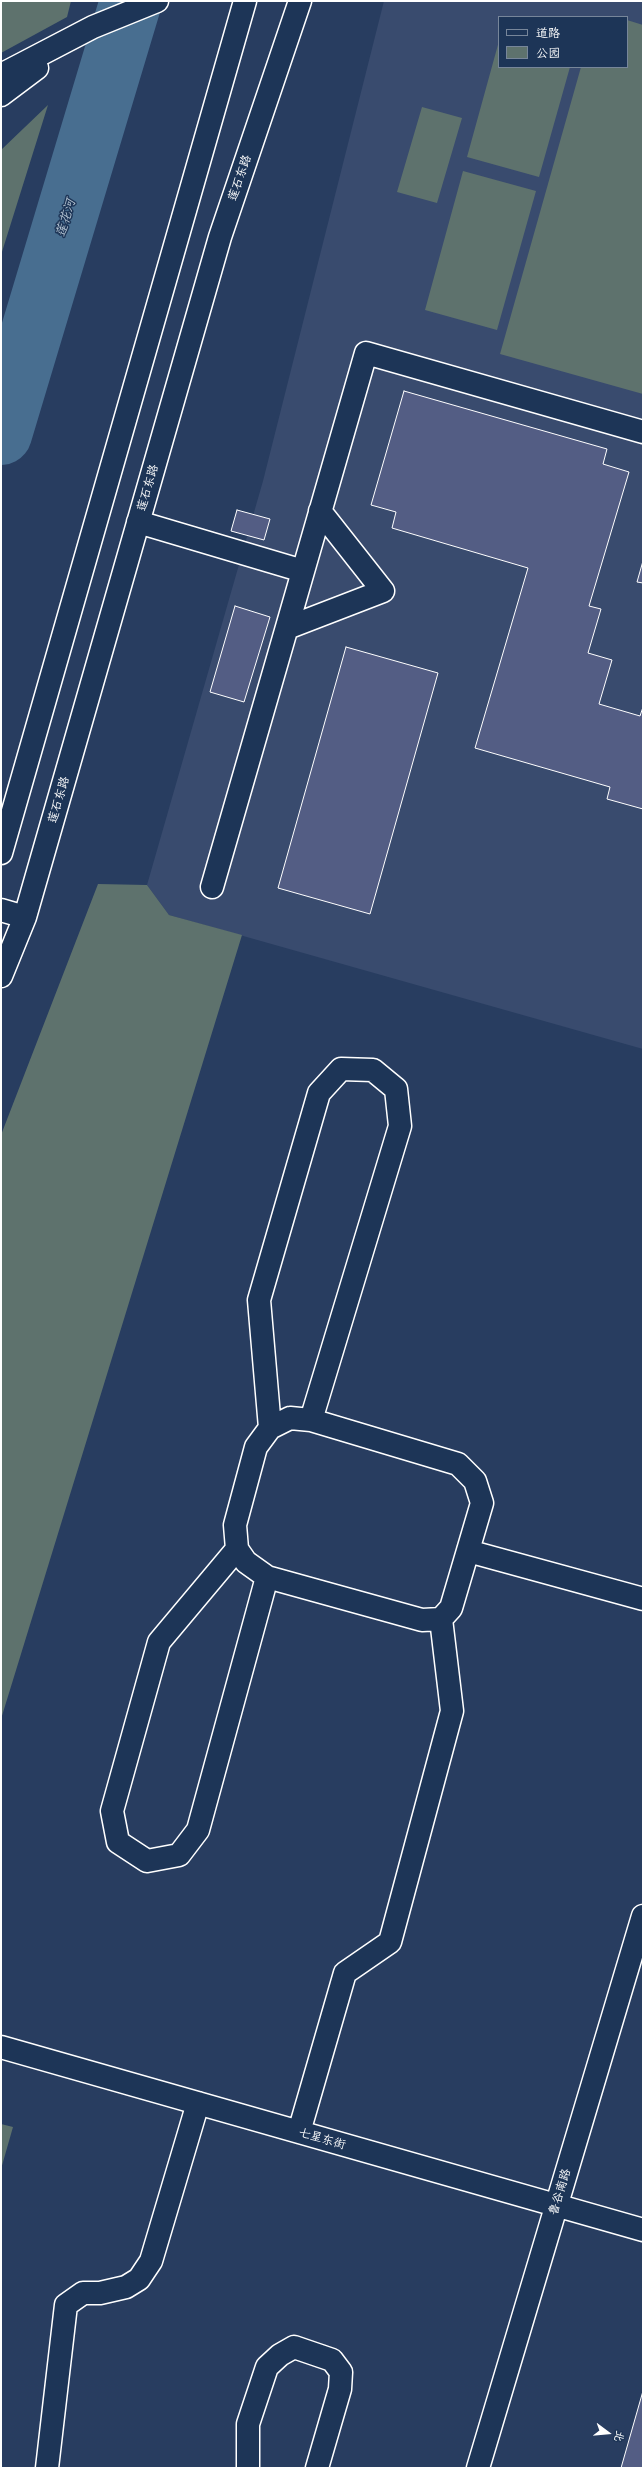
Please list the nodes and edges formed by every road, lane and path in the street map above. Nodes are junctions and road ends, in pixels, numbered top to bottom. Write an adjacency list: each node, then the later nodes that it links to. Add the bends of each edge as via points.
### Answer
1 (157, 1): 4 (main road)
2 (245, 1): 12 (main road)
3 (300, 1): 9 (main road, 莲石东路, via 220,237)
4 (93, 27): 5 (main road); 6 (main road)
5 (1, 75)
6 (1, 95)
7 (643, 432): 8 (main road, via 366,353)
8 (320, 511): 10 (main road); 11 (main road, via 383,591)
9 (138, 522): 10 (main road); 15 (main road, 莲石东路)
10 (303, 571): 11 (main road)
11 (287, 628): 13 (main road)
12 (1, 853)
13 (212, 887)
14 (1, 910): 15 (main road)
15 (25, 917): 16 (main road, 莲石东路)
16 (1, 976)
17 (311, 1420): 18 (main road, via 290,1418); 18 (main road, via 400,1126 396,1089 373,1070 341,1069 319,1093 259,1300); 20 (main road, via 458,1464 475,1481 482,1503)
18 (270, 1428): 19 (main road, via 256,1447 235,1525)
19 (237, 1549): 21 (main road, via 246,1562); 21 (main road, via 160,1642 112,1811 118,1842 146,1861 179,1855 198,1830)
20 (468, 1551): 22 (main road); 23 (main road, via 451,1608)
21 (267, 1577): 23 (main road, via 422,1620)
22 (643, 1599)
23 (441, 1619): 27 (main road, via 452,1711 390,1942 345,1973)
24 (643, 1916): 28 (main road, 鲁谷南路)
25 (1, 2047): 26 (main road, 七星东街)
26 (198, 2103): 27 (main road, 七星东街); 30 (main road, via 151,2261 139,2280 126,2287 100,2293 83,2293 66,2305)
27 (299, 2132): 28 (main road, 七星东街)
28 (556, 2205): 29 (main road, 七星东街); 33 (main road, 鲁谷南路)
29 (643, 2230)
30 (47, 2468)
31 (248, 2468): 32 (main road, via 248,2424 267,2368 280,2355 294,2347 332,2360 341,2372 340,2389)
32 (317, 2468)
33 (478, 2468)

